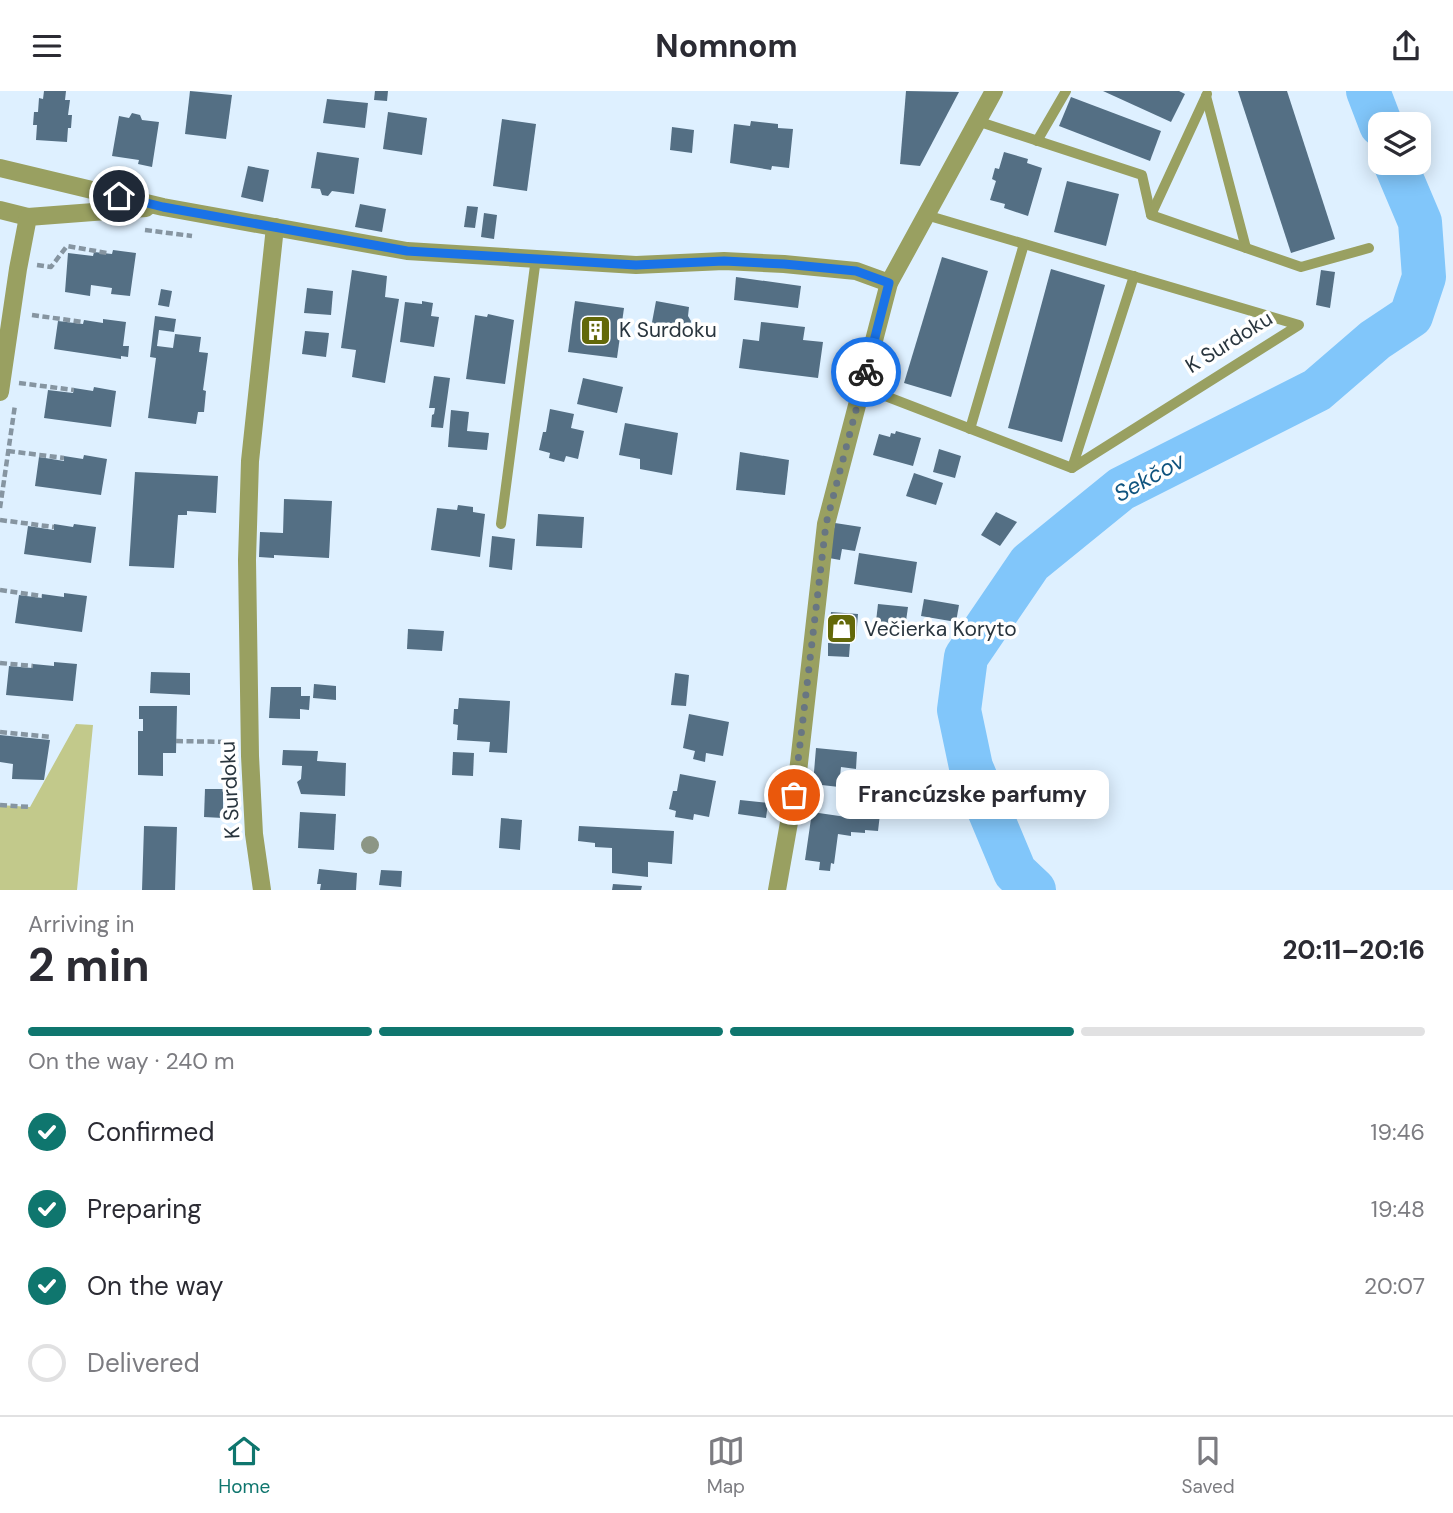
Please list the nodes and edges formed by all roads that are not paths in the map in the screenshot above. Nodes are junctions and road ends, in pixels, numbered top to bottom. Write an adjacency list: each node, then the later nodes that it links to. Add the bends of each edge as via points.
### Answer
1 (994, 91): 4 (street)
2 (1066, 91): 5 (lane)
3 (1208, 92): 10 (lane); 14 (lane)
4 (977, 121): 5 (lane); 9 (street)
5 (1037, 141): 10 (lane, via 1142,175)
6 (0, 168): 7 (street)
7 (163, 207): 11 (street); 12 (street)
8 (0, 210): 11 (street)
9 (926, 215): 13 (lane, K Surdoku); 18 (street)
10 (1151, 215): 14 (lane)
11 (28, 217): 20 (street)
12 (275, 227): 16 (street, via 407,251); 24 (street, K Surdoku, via 250,461 247,560 250,743)
13 (1024, 244): 17 (lane, K Surdoku); 21 (lane)
14 (1246, 248): 15 (lane, via 1301,267)
15 (1369, 248)
16 (536, 258): 18 (street, via 636,265 784,264 856,271); 23 (lane)
17 (1134, 276): 22 (lane); 22 (lane, K Surdoku, via 1299,325)
18 (889, 283): 19 (street)
19 (862, 387): 21 (lane); 25 (street, via 826,524 798,772)
20 (0, 392)
21 (970, 429): 22 (lane)
22 (1072, 468)
23 (501, 524)
24 (261, 890)
25 (777, 890)

